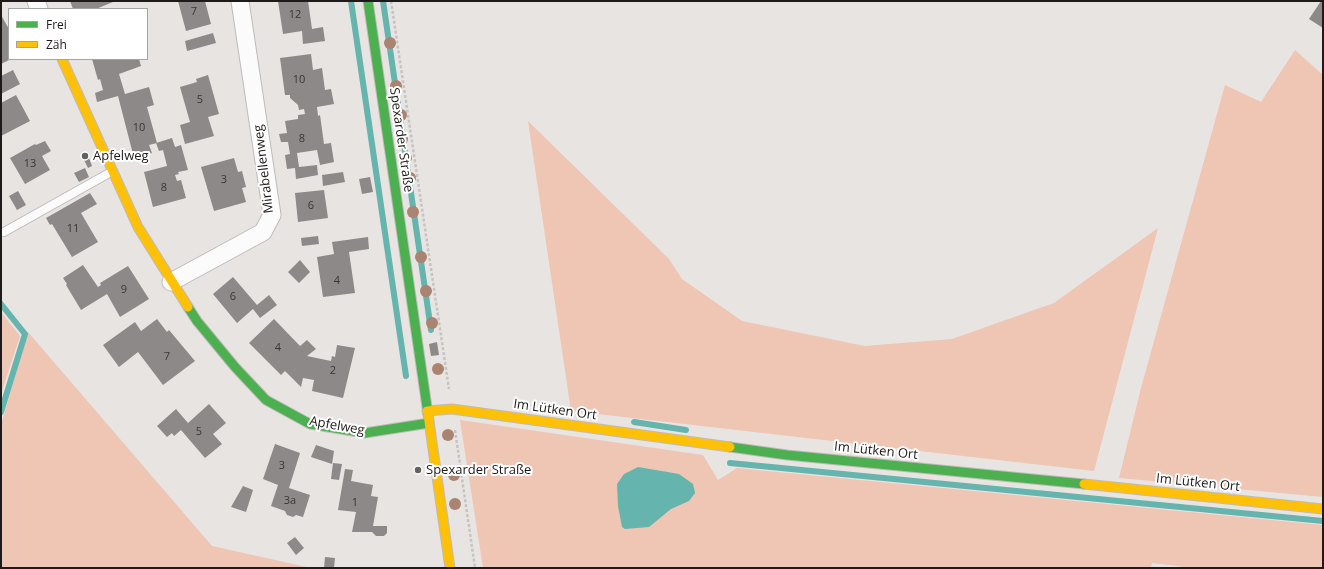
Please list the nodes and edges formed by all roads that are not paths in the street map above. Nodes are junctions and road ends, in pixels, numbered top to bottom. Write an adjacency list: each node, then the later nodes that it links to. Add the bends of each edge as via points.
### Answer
1 (240, 1): 6 (street, Mirabellenweg, via 272,215 263,232)
2 (368, 1): 7 (street, Spexarder Straße)
3 (62, 60): 4 (street, Apfelweg)
4 (112, 172): 5 (lane); 6 (street, Apfelweg, via 138,227)
5 (4, 232)
6 (171, 282): 8 (street, Apfelweg, via 197,321 266,400 310,424 365,433)
7 (427, 411): 8 (street, Spexarder Straße); 9 (street, Im Lütken Ort, via 452,409 787,455)
8 (429, 423): 10 (street, Spexarder Straße)
9 (1323, 509)
10 (450, 568)

